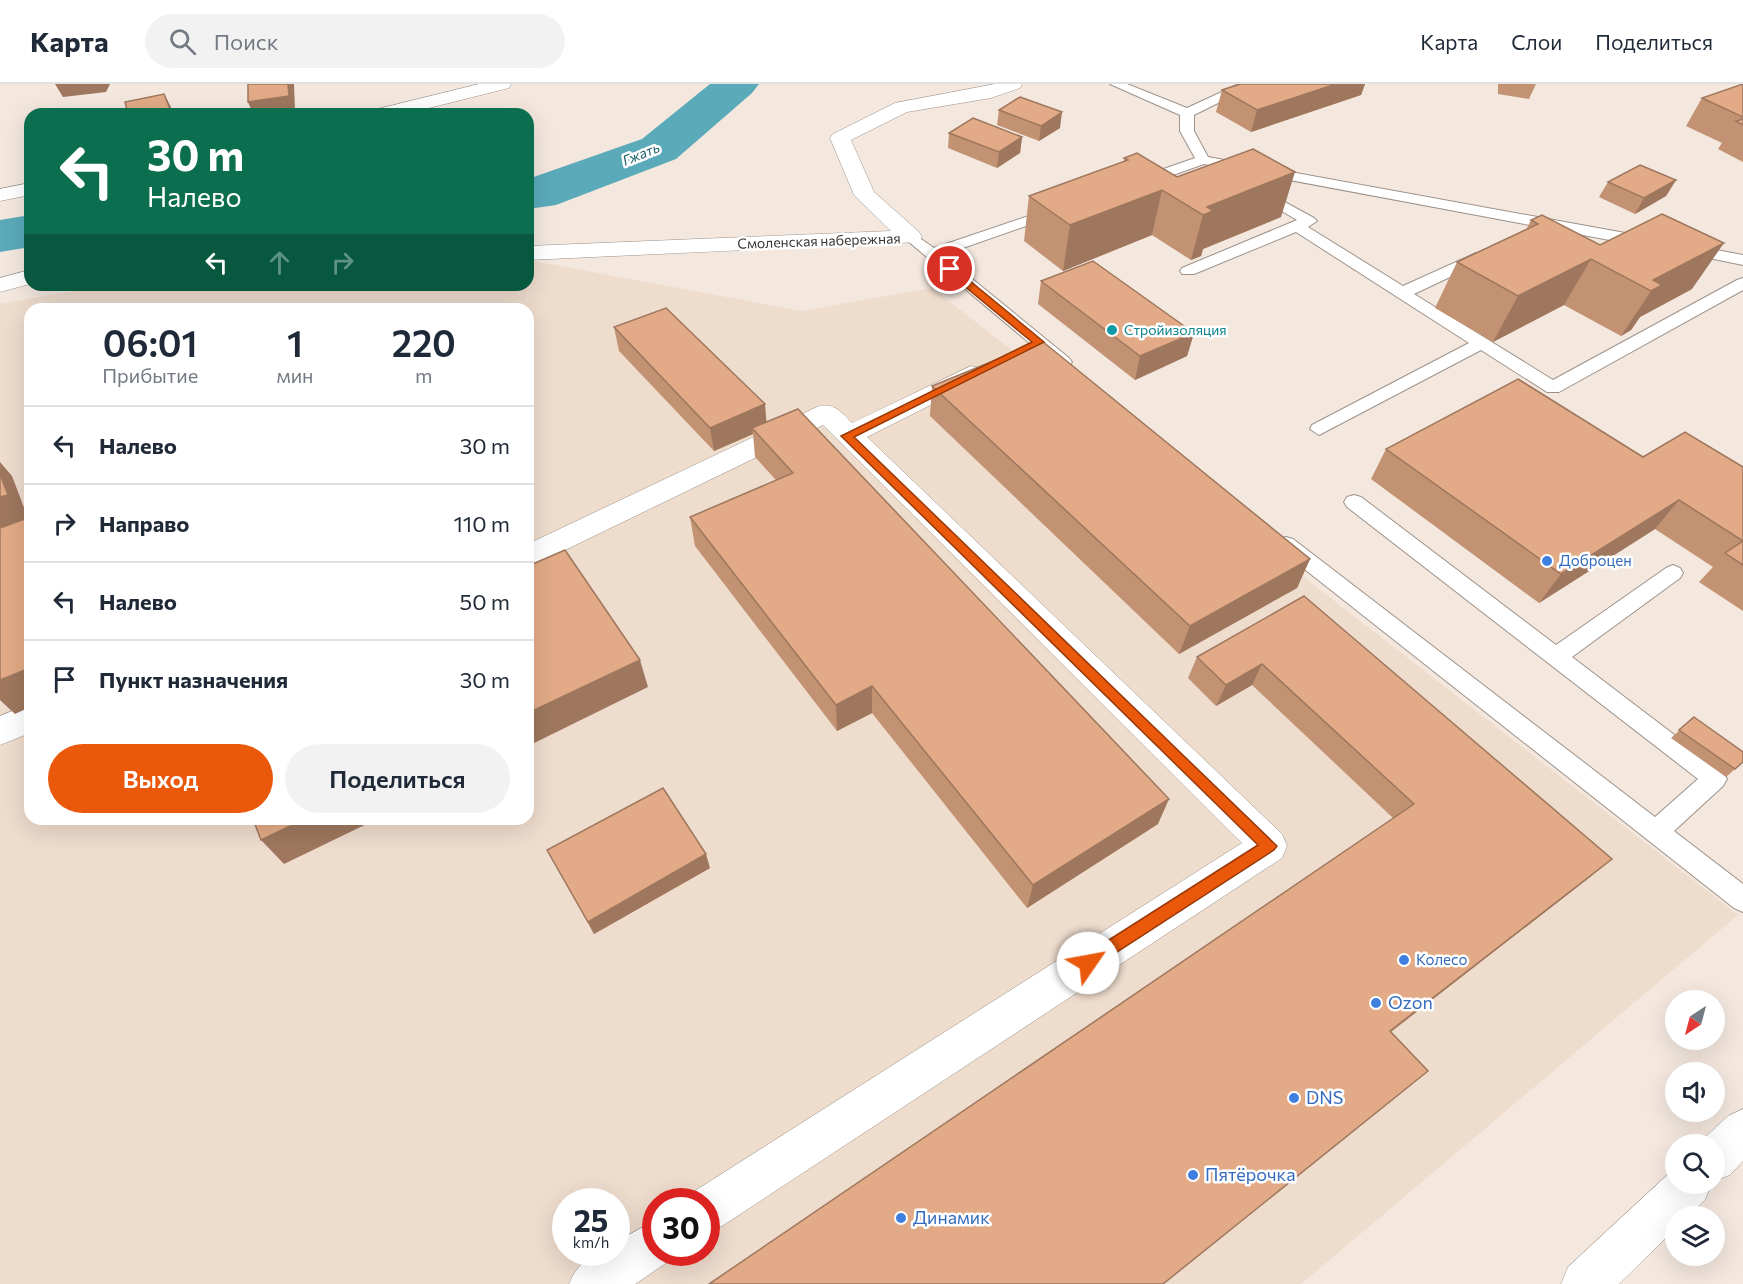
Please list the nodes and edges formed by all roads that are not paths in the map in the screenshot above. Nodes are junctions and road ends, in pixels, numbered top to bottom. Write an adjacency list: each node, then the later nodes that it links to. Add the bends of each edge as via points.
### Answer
1 (502, 84): 5 (street)
2 (1013, 84): 15 (street, Смоленская набережная, via 991,92 902,108 840,138 865,195)
3 (1116, 84): 6 (lane)
4 (1250, 84): 6 (lane)
5 (405, 108)
6 (1187, 113): 7 (lane, via 1187,131)
7 (1203, 160): 8 (lane); 12 (lane); 13 (lane, via 1309,221)
8 (1124, 187)
9 (24, 190): 10 (street)
10 (0, 195)
11 (1067, 207): 18 (lane)
12 (1552, 225): 14 (lane); 19 (lane)
13 (1297, 226): 20 (lane); 24 (lane)
14 (1531, 234)
15 (911, 237): 17 (street, Смоленская набережная); 18 (lane)
16 (1498, 249): 24 (lane)
17 (534, 253)
18 (932, 254): 27 (lane, via 1031,346)
19 (1743, 260)
20 (1188, 271)
21 (24, 279): 23 (street)
22 (1743, 283): 25 (lane, via 1553,388)
23 (0, 285)
24 (1402, 293): 25 (lane)
25 (1481, 343): 28 (lane)
26 (994, 363): 29 (street)
27 (1076, 373)
28 (1319, 429)
29 (847, 436): 32 (street, via 826,413); 42 (street, via 1269,846)
30 (1354, 502): 34 (lane)
31 (1268, 530): 37 (lane)
32 (534, 554)
33 (1672, 573): 34 (lane)
34 (1556, 657): 37 (lane, via 1715,779)
35 (24, 721): 36 (street)
36 (0, 731)
37 (1656, 832): 38 (lane)
38 (1743, 900)
39 (1743, 1131): 40 (street)
40 (1725, 1148)
41 (1679, 1194): 45 (street)
42 (720, 1201)
43 (642, 1252): 44 (street)
44 (592, 1284)
45 (1585, 1284)

